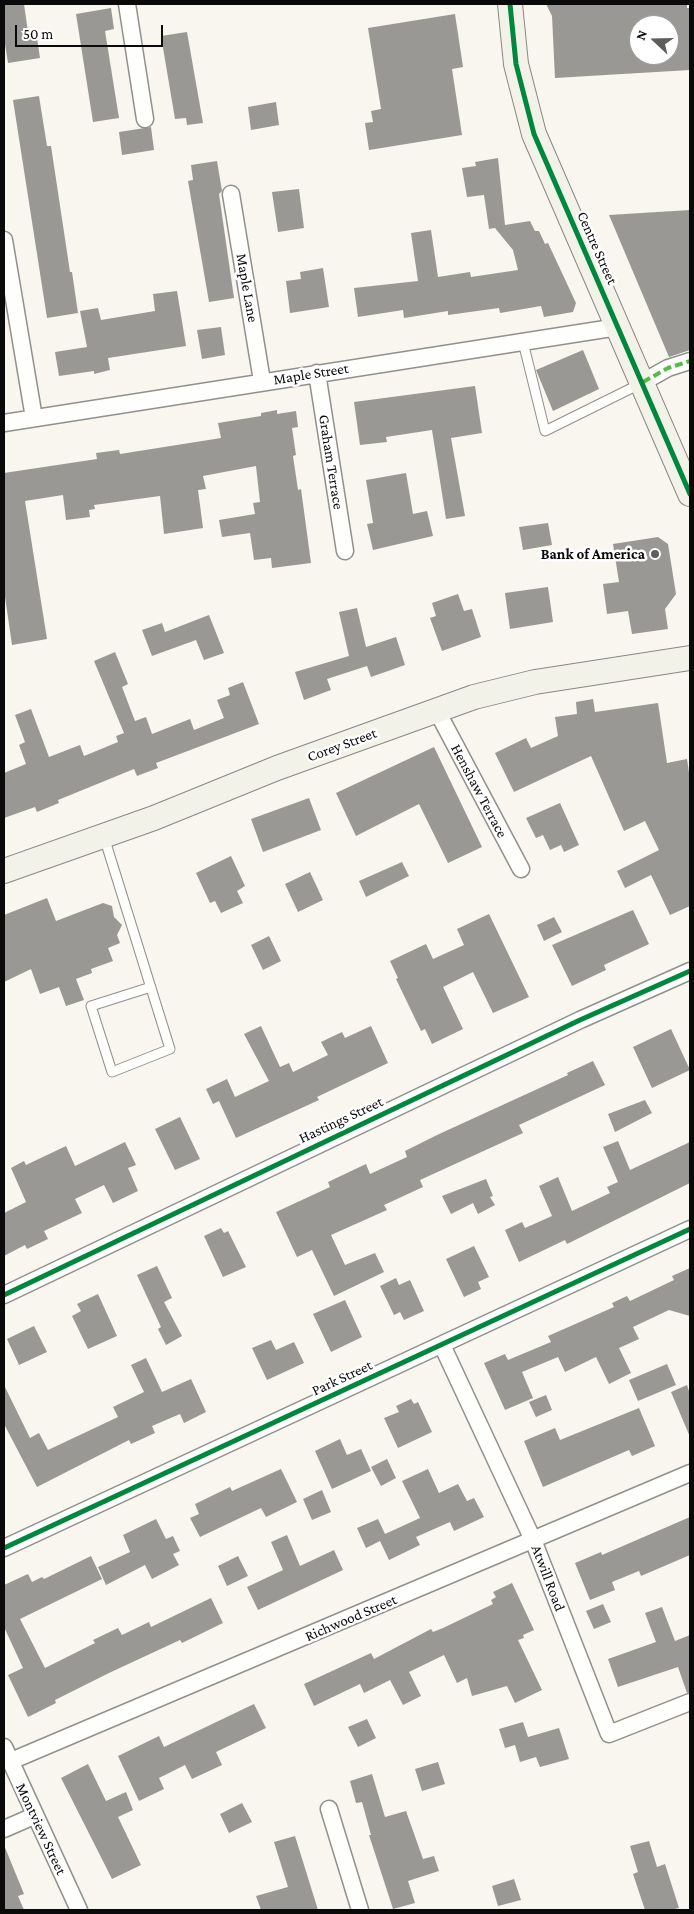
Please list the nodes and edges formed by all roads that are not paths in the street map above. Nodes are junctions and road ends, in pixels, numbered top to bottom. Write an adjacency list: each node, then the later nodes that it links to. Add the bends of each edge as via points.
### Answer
1 (127, 4): 3 (street)
2 (510, 4): 6 (street, Centre Street, via 516,64 534,134)
3 (145, 119)
4 (231, 194): 10 (street, Maple Lane)
5 (4, 240): 12 (street)
6 (618, 327): 7 (street, Maple Street); 11 (street, Centre Street)
7 (523, 342): 9 (street, Maple Street); 11 (lane, via 545,431)
8 (690, 360): 11 (street)
9 (317, 373): 10 (street, Maple Street); 15 (street, Graham Terrace)
10 (262, 381): 12 (street, Maple Street)
11 (643, 382): 14 (street, Centre Street)
12 (34, 418): 13 (street, Maple Street)
13 (4, 423)
14 (690, 494)
15 (345, 551)
16 (690, 658): 17 (street, Corey Street, via 526,684 474,696)
17 (438, 711): 18 (street, Corey Street, via 277,768); 19 (street, Henshaw Terrace)
18 (104, 836): 20 (street, Corey Street); 22 (lane)
19 (522, 869)
20 (4, 871)
21 (690, 971): 24 (street, Hastings Street, via 574,1023)
22 (151, 987): 22 (lane, via 91,1006 112,1072 170,1049)
23 (690, 1229): 25 (street, Park Street)
24 (4, 1295)
25 (442, 1345): 27 (street, Atwill Road); 28 (street, Park Street)
26 (690, 1473): 27 (street, Richwood Street)
27 (533, 1540): 29 (street, Atwill Road, via 609,1734); 30 (street, Richwood Street)
28 (4, 1548)
29 (690, 1702)
30 (7, 1754): 32 (street, Montview Street)
31 (329, 1809): 35 (street)
32 (34, 1816): 33 (street); 34 (street, Montview Street)
33 (4, 1830)
34 (79, 1910)
35 (360, 1910)

